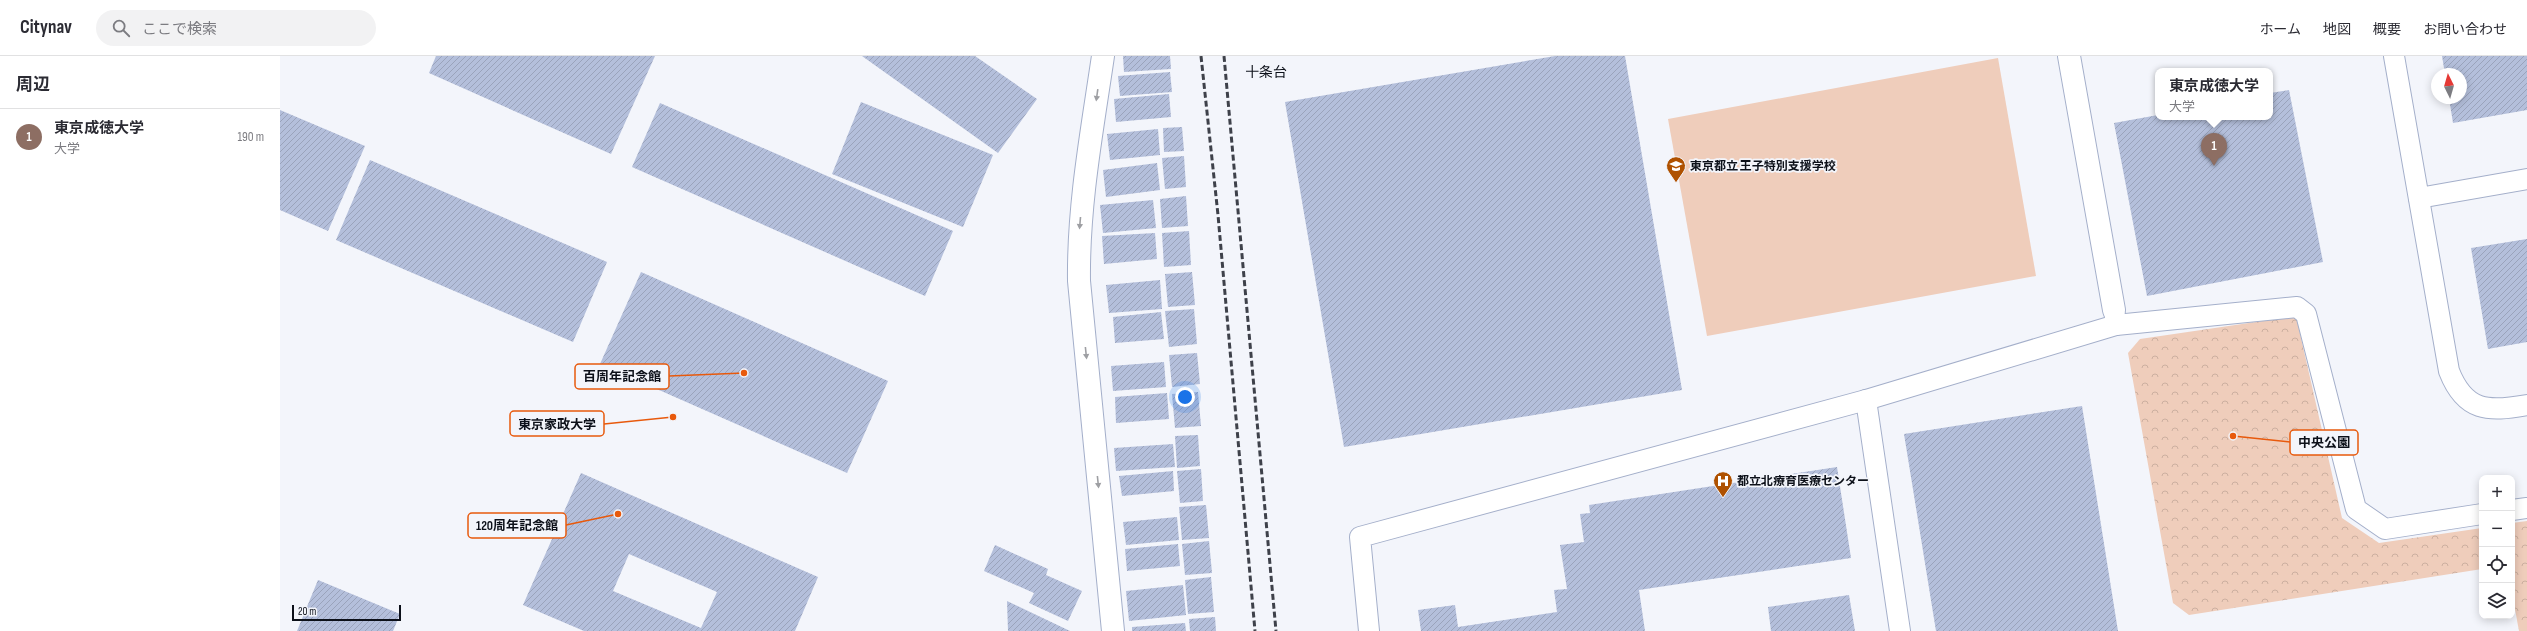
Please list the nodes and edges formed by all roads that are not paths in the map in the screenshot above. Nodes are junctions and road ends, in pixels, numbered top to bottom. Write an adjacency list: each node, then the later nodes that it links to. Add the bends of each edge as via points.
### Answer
1 (1103, 56): 12 (street, one-way to 12, via 1078,237 1079,282)
2 (2069, 56): 6 (street)
3 (2394, 56): 5 (lane)
4 (2527, 179): 5 (lane)
5 (2419, 198): 8 (lane, via 2448,371 2454,384 2474,405 2487,409)
6 (2115, 317): 7 (lane); 11 (lane, via 2297,307 2306,314 2356,509 2385,529)
7 (1866, 400): 13 (lane, via 1360,537); 14 (lane)
8 (2527, 405)
9 (2527, 508): 10 (lane)
10 (2515, 510)
11 (2479, 514)
12 (1113, 631)
13 (1369, 631)
14 (1900, 631)

